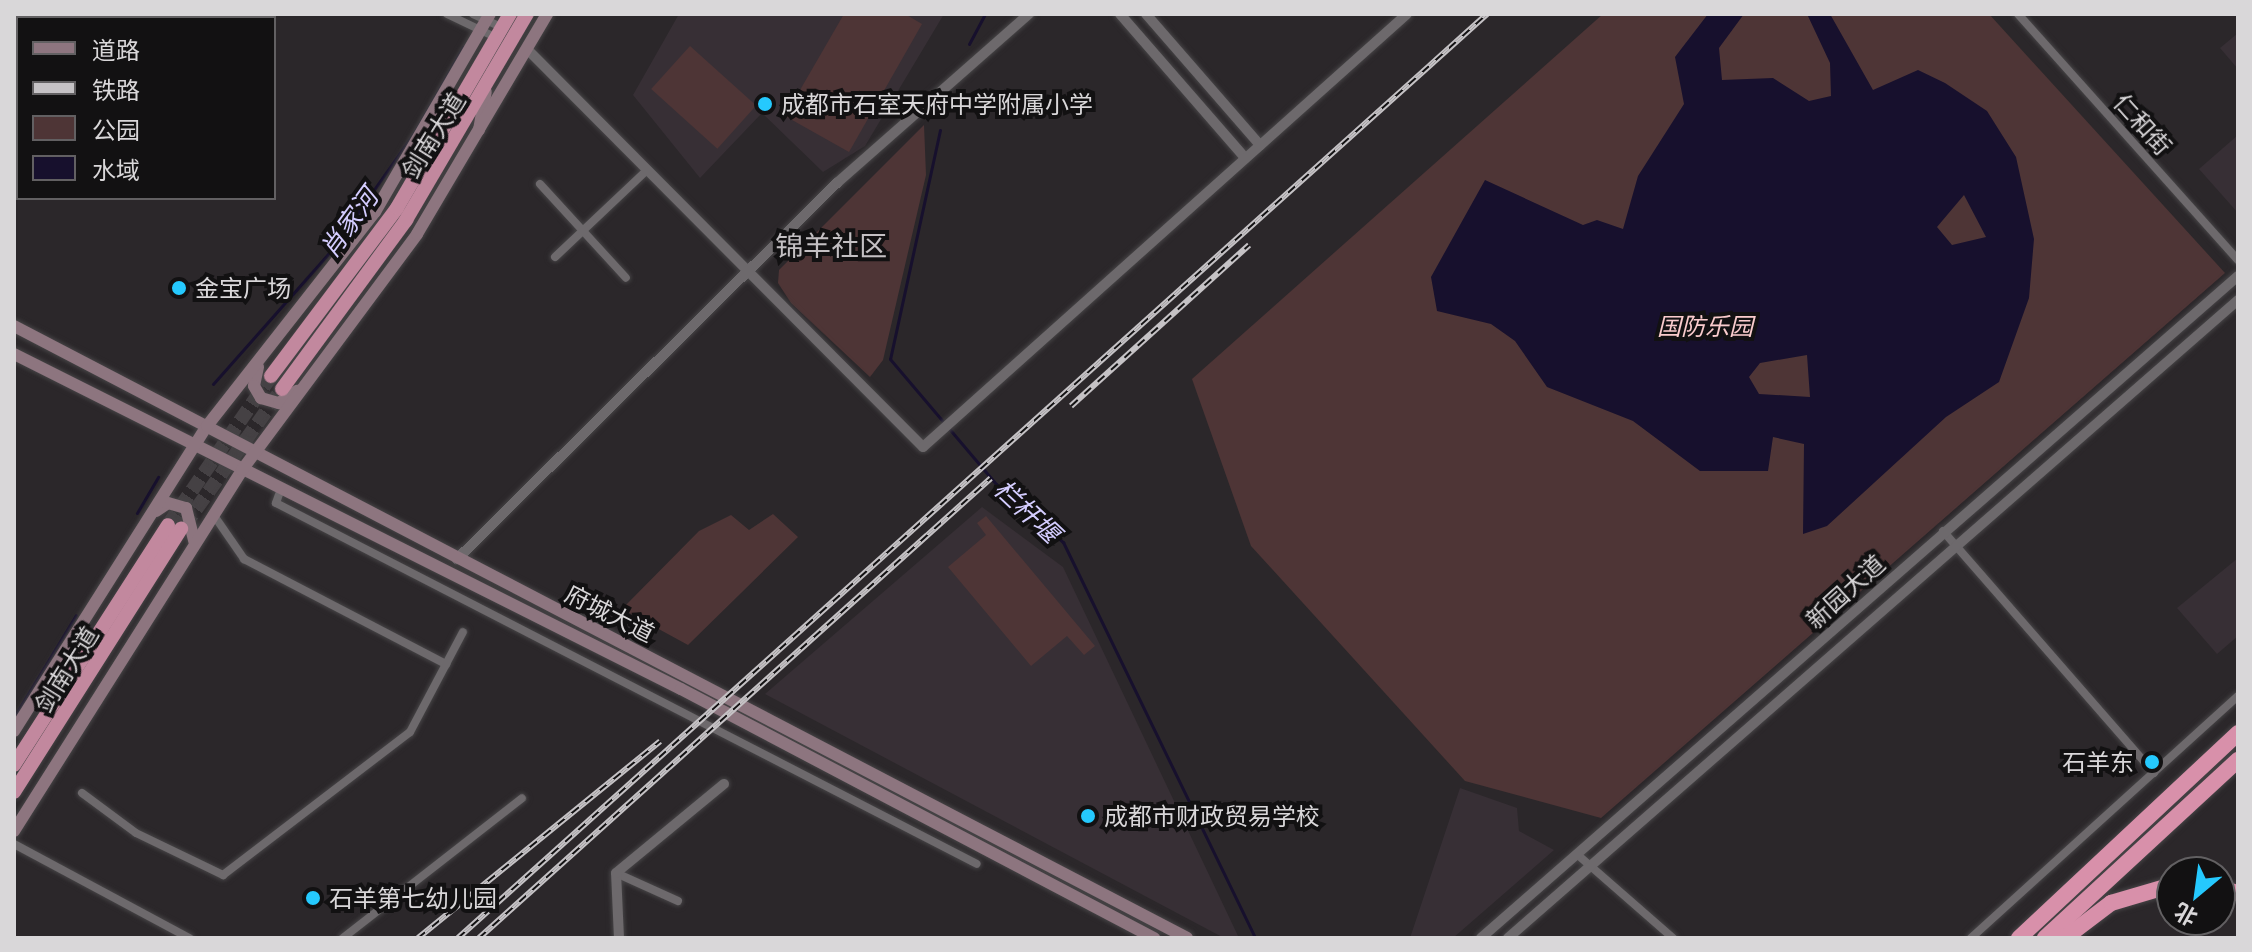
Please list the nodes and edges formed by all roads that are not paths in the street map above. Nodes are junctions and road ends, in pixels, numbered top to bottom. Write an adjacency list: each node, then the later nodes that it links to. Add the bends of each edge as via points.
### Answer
1 (447, 14): 11 (street)
2 (473, 14): 11 (street)
3 (510, 14): 12 (highway, 剑南大道)
4 (527, 14): 15 (highway, 剑南大道)
5 (547, 14): 13 (main road)
6 (1029, 14): 25 (street)
7 (1120, 14): 19 (street)
8 (1146, 14): 18 (street)
9 (1407, 14): 18 (street)
10 (2018, 14): 24 (street, 仁和街)
11 (486, 21): 12 (street); 16 (main road)
12 (500, 33): 14 (highway, 剑南大道)
13 (528, 50): 17 (main road); 20 (street)
14 (469, 90): 16 (main road); 32 (highway, 剑南大道, via 397,208)
15 (486, 92): 17 (main road); 34 (highway, 剑南大道, via 406,220)
16 (430, 123): 31 (main road, via 375,212)
17 (477, 141): 33 (main road)
18 (1260, 145): 19 (street)
19 (1245, 158): 25 (street, via 923,447)
20 (645, 172): 22 (street); 25 (street)
21 (540, 184): 22 (street)
22 (583, 230): 23 (street); 27 (street)
23 (555, 257)
24 (2238, 260)
25 (745, 273): 45 (street)
26 (2238, 276): 42 (street, 新园大道)
27 (626, 278)
28 (2238, 300): 43 (street, 新园大道)
29 (14, 326): 35 (main road, 府城大道)
30 (14, 354): 36 (main road, 府城大道)
31 (265, 354): 33 (main road, via 254,386 261,398 279,403); 35 (main road)
32 (271, 376)
33 (306, 384): 37 (main road)
34 (282, 389)
35 (207, 426): 36 (main road); 37 (main road, 府城大道)
36 (195, 446): 38 (main road, 府城大道); 41 (main road)
37 (256, 449): 38 (main road); 45 (main road, 府城大道)
38 (242, 470): 39 (main road, 府城大道); 40 (main road)
39 (281, 489): 61 (street, via 276,503); 69 (main road, 府城大道)
40 (213, 514): 44 (main road); 47 (street, via 244,559)
41 (148, 519): 44 (main road, via 168,503 186,508 195,522); 49 (main road)
42 (1942, 530): 43 (street); 60 (street, 新园大道)
43 (1953, 542): 53 (street); 62 (street, 新园大道)
44 (194, 544): 58 (main road)
45 (457, 559): 70 (main road, 府城大道)
46 (463, 632): 47 (street)
47 (446, 664): 56 (street, via 410,732 223,875 136,833)
48 (2238, 696): 53 (street)
49 (14, 731)
50 (2238, 733): 75 (highway)
51 (2238, 760): 76 (highway)
52 (14, 765): 55 (highway, 剑南大道, via 174,527)
53 (2154, 773): 74 (street)
54 (724, 784): 63 (street)
55 (14, 792)
56 (82, 793)
57 (522, 798): 67 (street)
58 (14, 831)
59 (14, 844): 66 (street)
60 (1579, 856): 62 (street); 71 (street, 新园大道)
61 (977, 864)
62 (1592, 868): 72 (street, 新园大道); 73 (street)
63 (616, 873): 65 (street); 68 (street)
64 (2156, 890): 77 (highway, via 2111,903)
65 (678, 901)
66 (189, 938)
67 (343, 938)
68 (619, 938)
69 (1154, 938)
70 (1187, 938)
71 (1481, 938)
72 (1508, 938)
73 (1673, 938)
74 (1971, 938)
75 (2019, 938)
76 (2045, 938)
77 (2065, 938)

